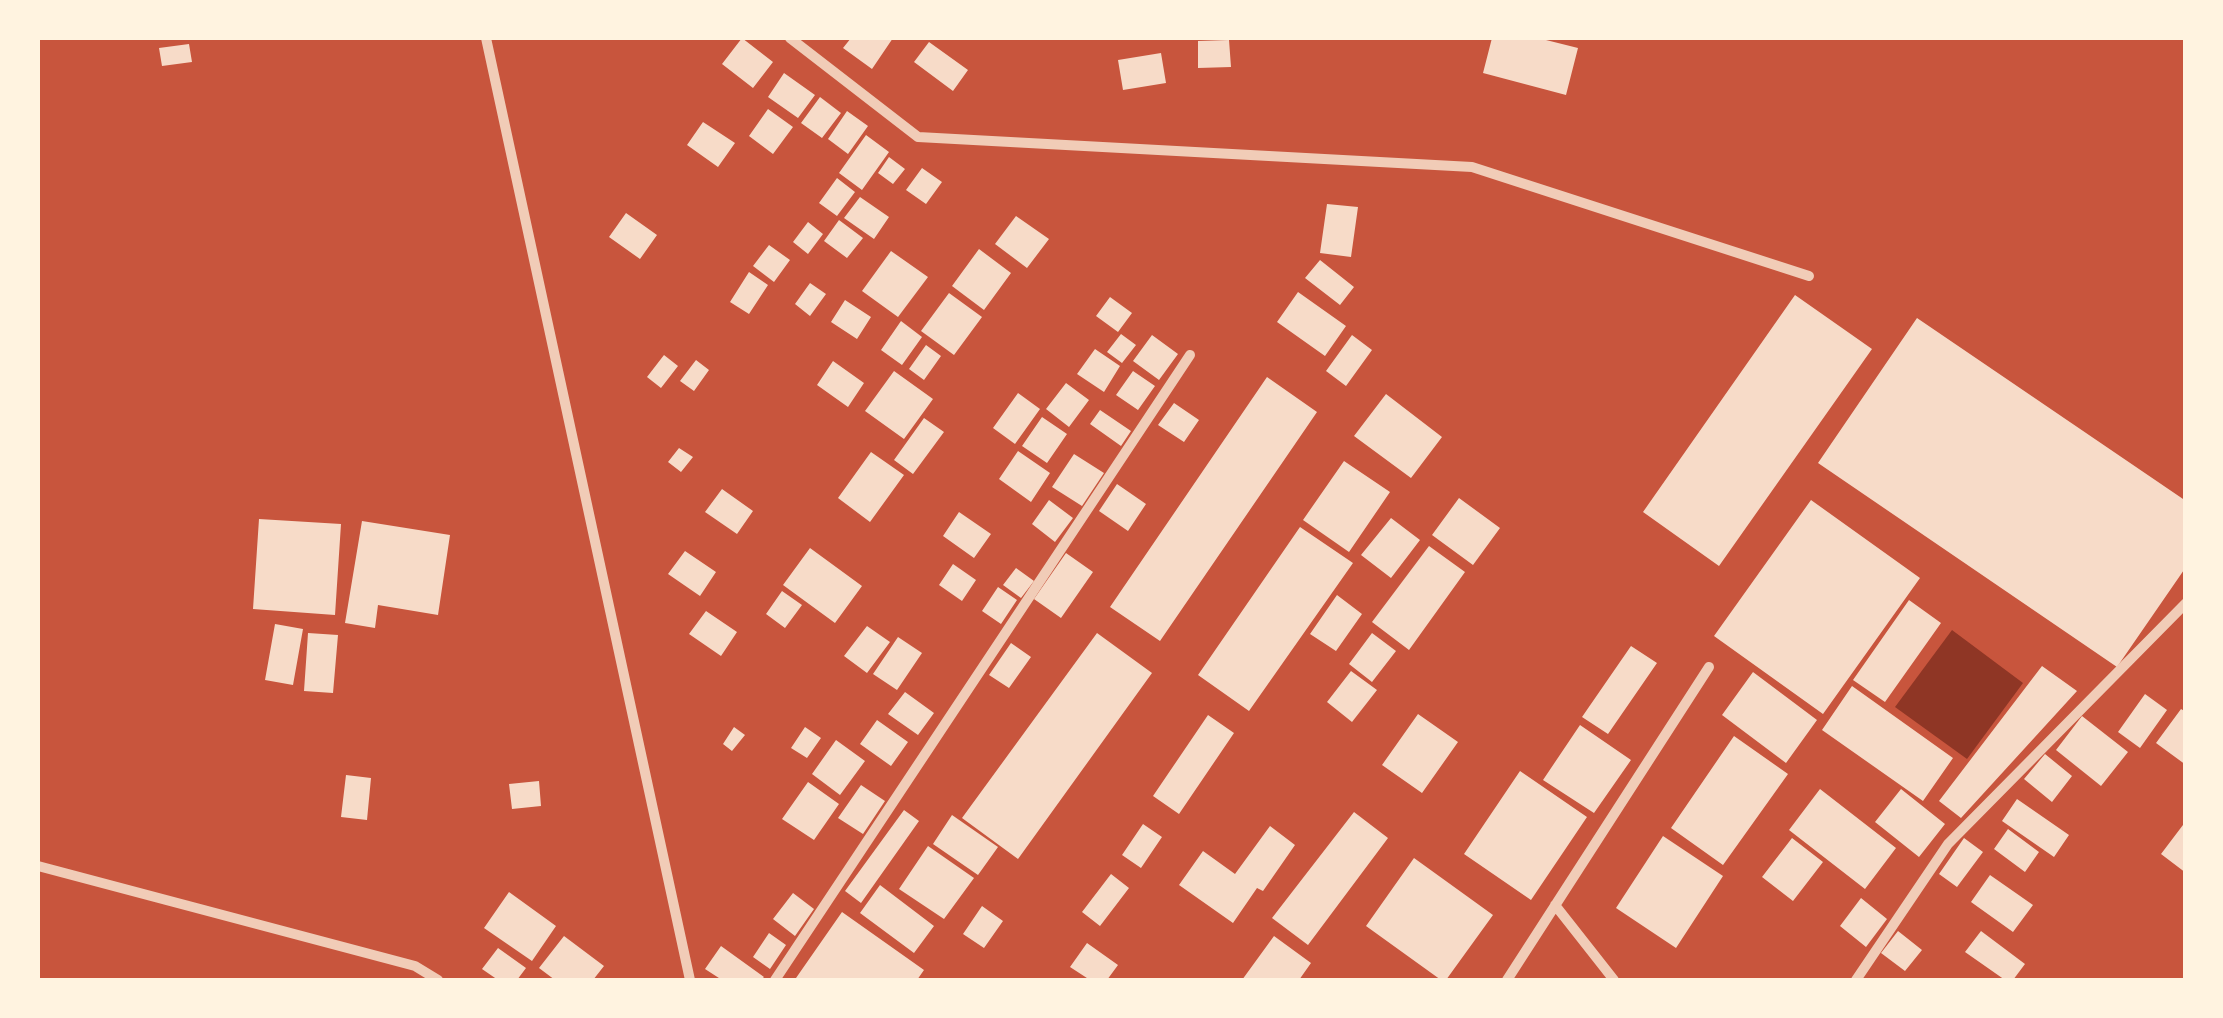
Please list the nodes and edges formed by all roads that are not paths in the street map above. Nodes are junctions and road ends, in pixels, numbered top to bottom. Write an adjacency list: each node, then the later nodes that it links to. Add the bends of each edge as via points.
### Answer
1 (486, 38): 10 (street)
2 (790, 38): 3 (street, via 918,138 1472,167)
3 (1809, 276)
4 (1190, 355): 11 (street)
5 (2186, 604): 14 (street, via 1948,844)
6 (1710, 666): 8 (street)
7 (38, 866): 9 (street, via 415,966)
8 (1556, 905): 12 (street); 13 (street)
9 (438, 980)
10 (690, 980)
11 (775, 980)
12 (1507, 980)
13 (1614, 980)
14 (1856, 980)

